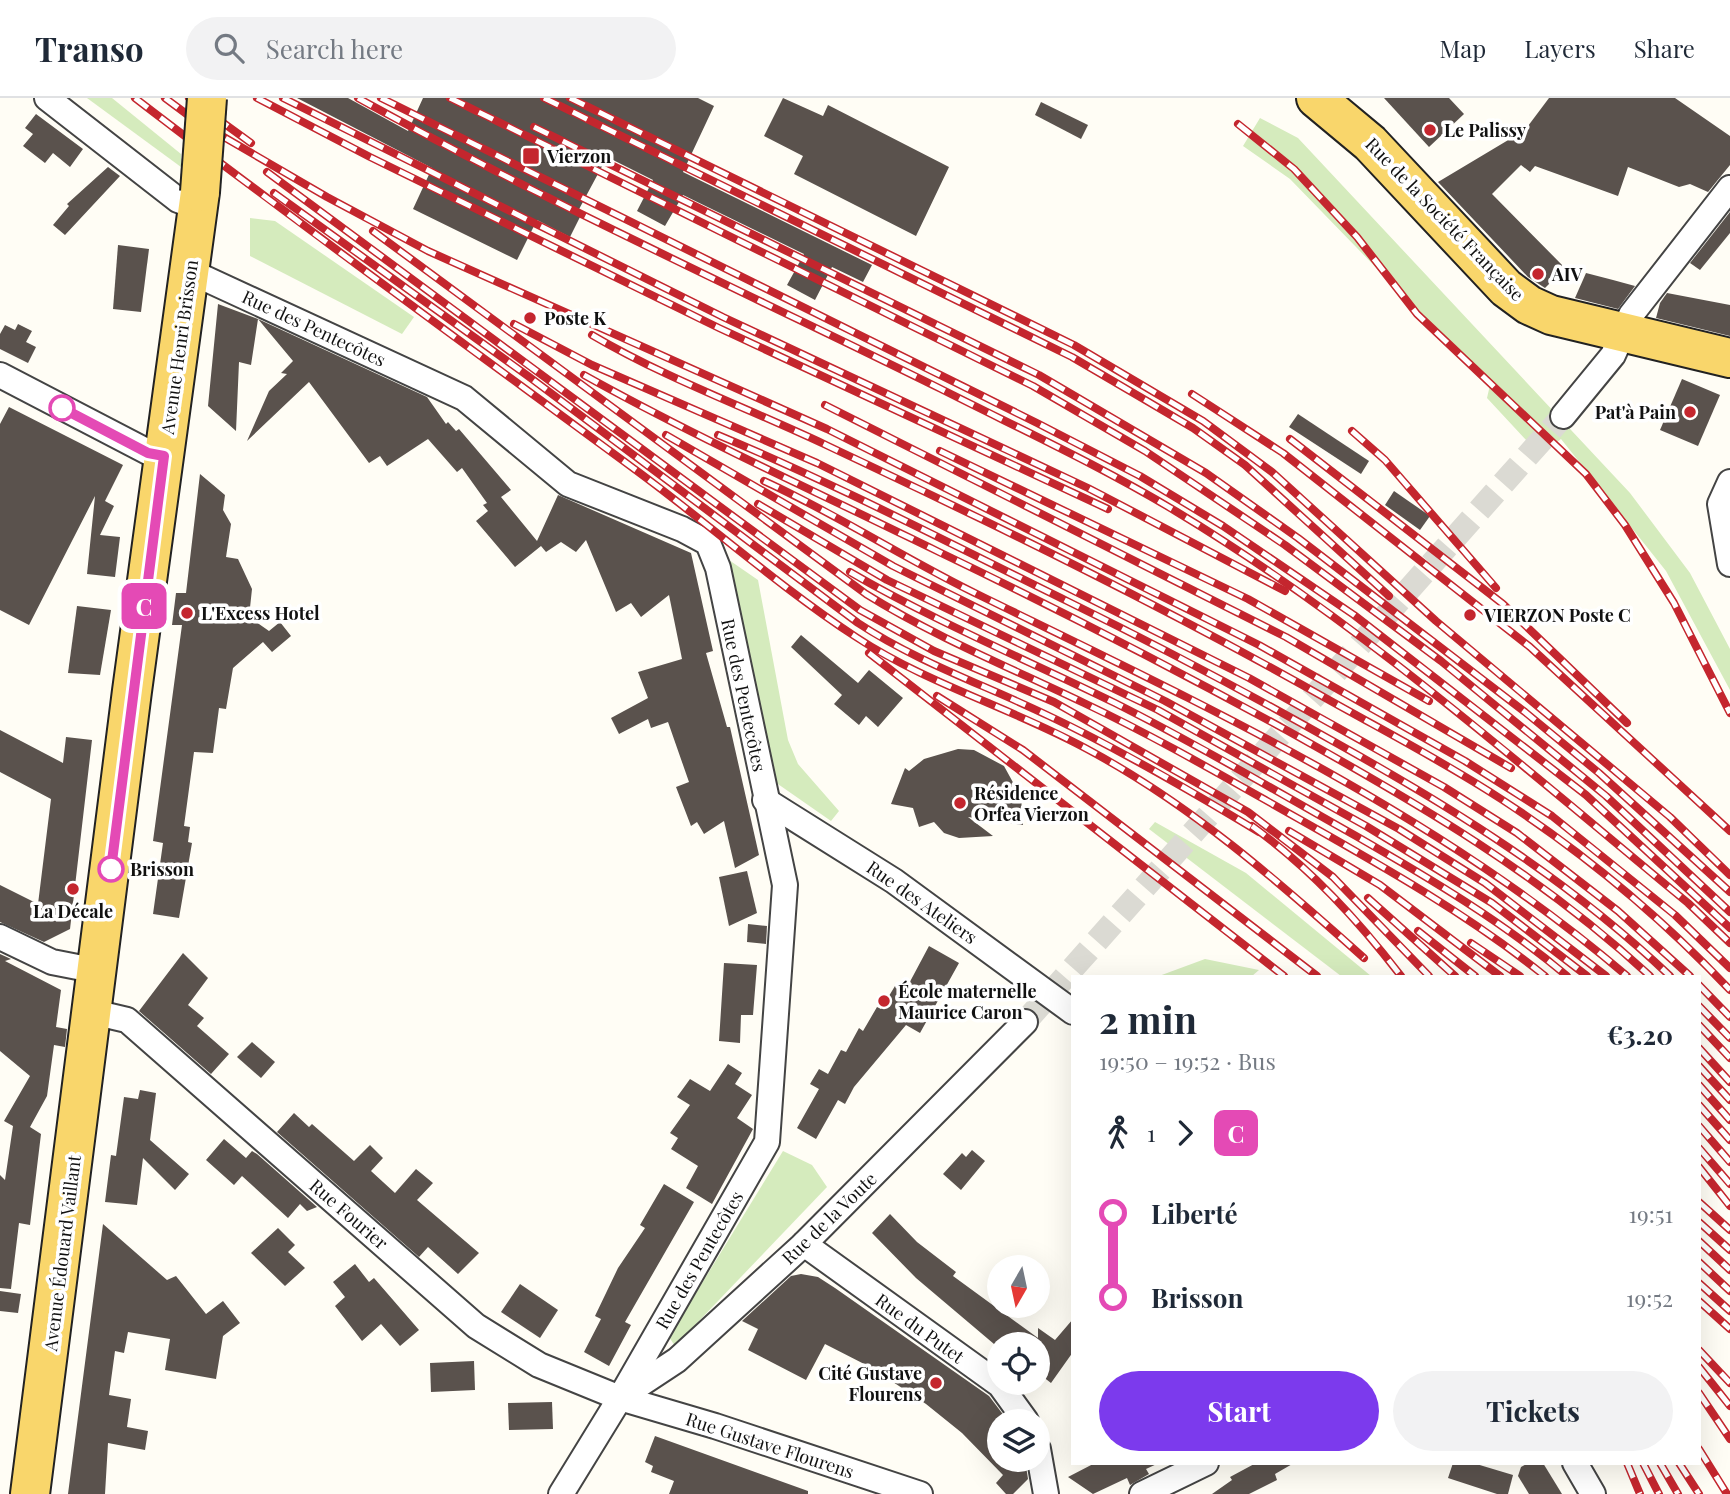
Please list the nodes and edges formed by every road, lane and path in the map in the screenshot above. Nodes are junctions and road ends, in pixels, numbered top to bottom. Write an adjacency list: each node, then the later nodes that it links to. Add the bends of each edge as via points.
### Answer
1 (47, 98): 5 (street, via 178,200)
2 (207, 98): 5 (main road, Avenue Henri Brisson, bridge)
3 (1316, 98): 7 (main road, Rue de la Société Française, via 1370,143 1520,299 1551,315)
4 (1728, 195): 7 (street, via 1632,315)
5 (200, 200): 6 (main road, Avenue Henri Brisson)
6 (189, 271): 11 (main road, Avenue Henri Brisson); 14 (street, Rue des Pentecôtes, via 464,397 568,484 708,543 718,568)
7 (1624, 332): 8 (main road, Rue de la Société Française); 10 (street, via 1613,355)
8 (1730, 358)
9 (0, 375): 11 (street, via 148,453)
10 (1563, 416)
11 (164, 456): 16 (main road, Avenue Henri Brisson)
12 (1730, 482): 13 (street, via 1720,504)
13 (1730, 564)
14 (765, 800): 17 (street, Rue des Ateliers, via 894,881); 21 (street, Rue des Pentecôtes, via 785,885 766,1142)
15 (0, 936): 16 (street, via 52,962)
16 (98, 971): 18 (main road, Avenue Henri Brisson)
17 (1071, 1011)
18 (93, 1012): 21 (street, Rue Fourier, via 127,1020 476,1326 538,1365); 26 (main road, Avenue Édouard Vaillant)
19 (1025, 1022): 20 (street, Rue de la Voute)
20 (804, 1244): 21 (street, Rue de la Voute, via 677,1360); 22 (street, Rue du Putet, via 1000,1385)
21 (620, 1398): 27 (street, Rue des Pentecôtes); 28 (street, Rue Gustave Flourens)
22 (1018, 1409)
23 (1202, 1465): 30 (street)
24 (1576, 1465): 31 (street)
25 (1042, 1472): 29 (street)
26 (30, 1494)
27 (561, 1494)
28 (920, 1494)
29 (1046, 1494)
30 (1142, 1494)
31 (1593, 1494)

